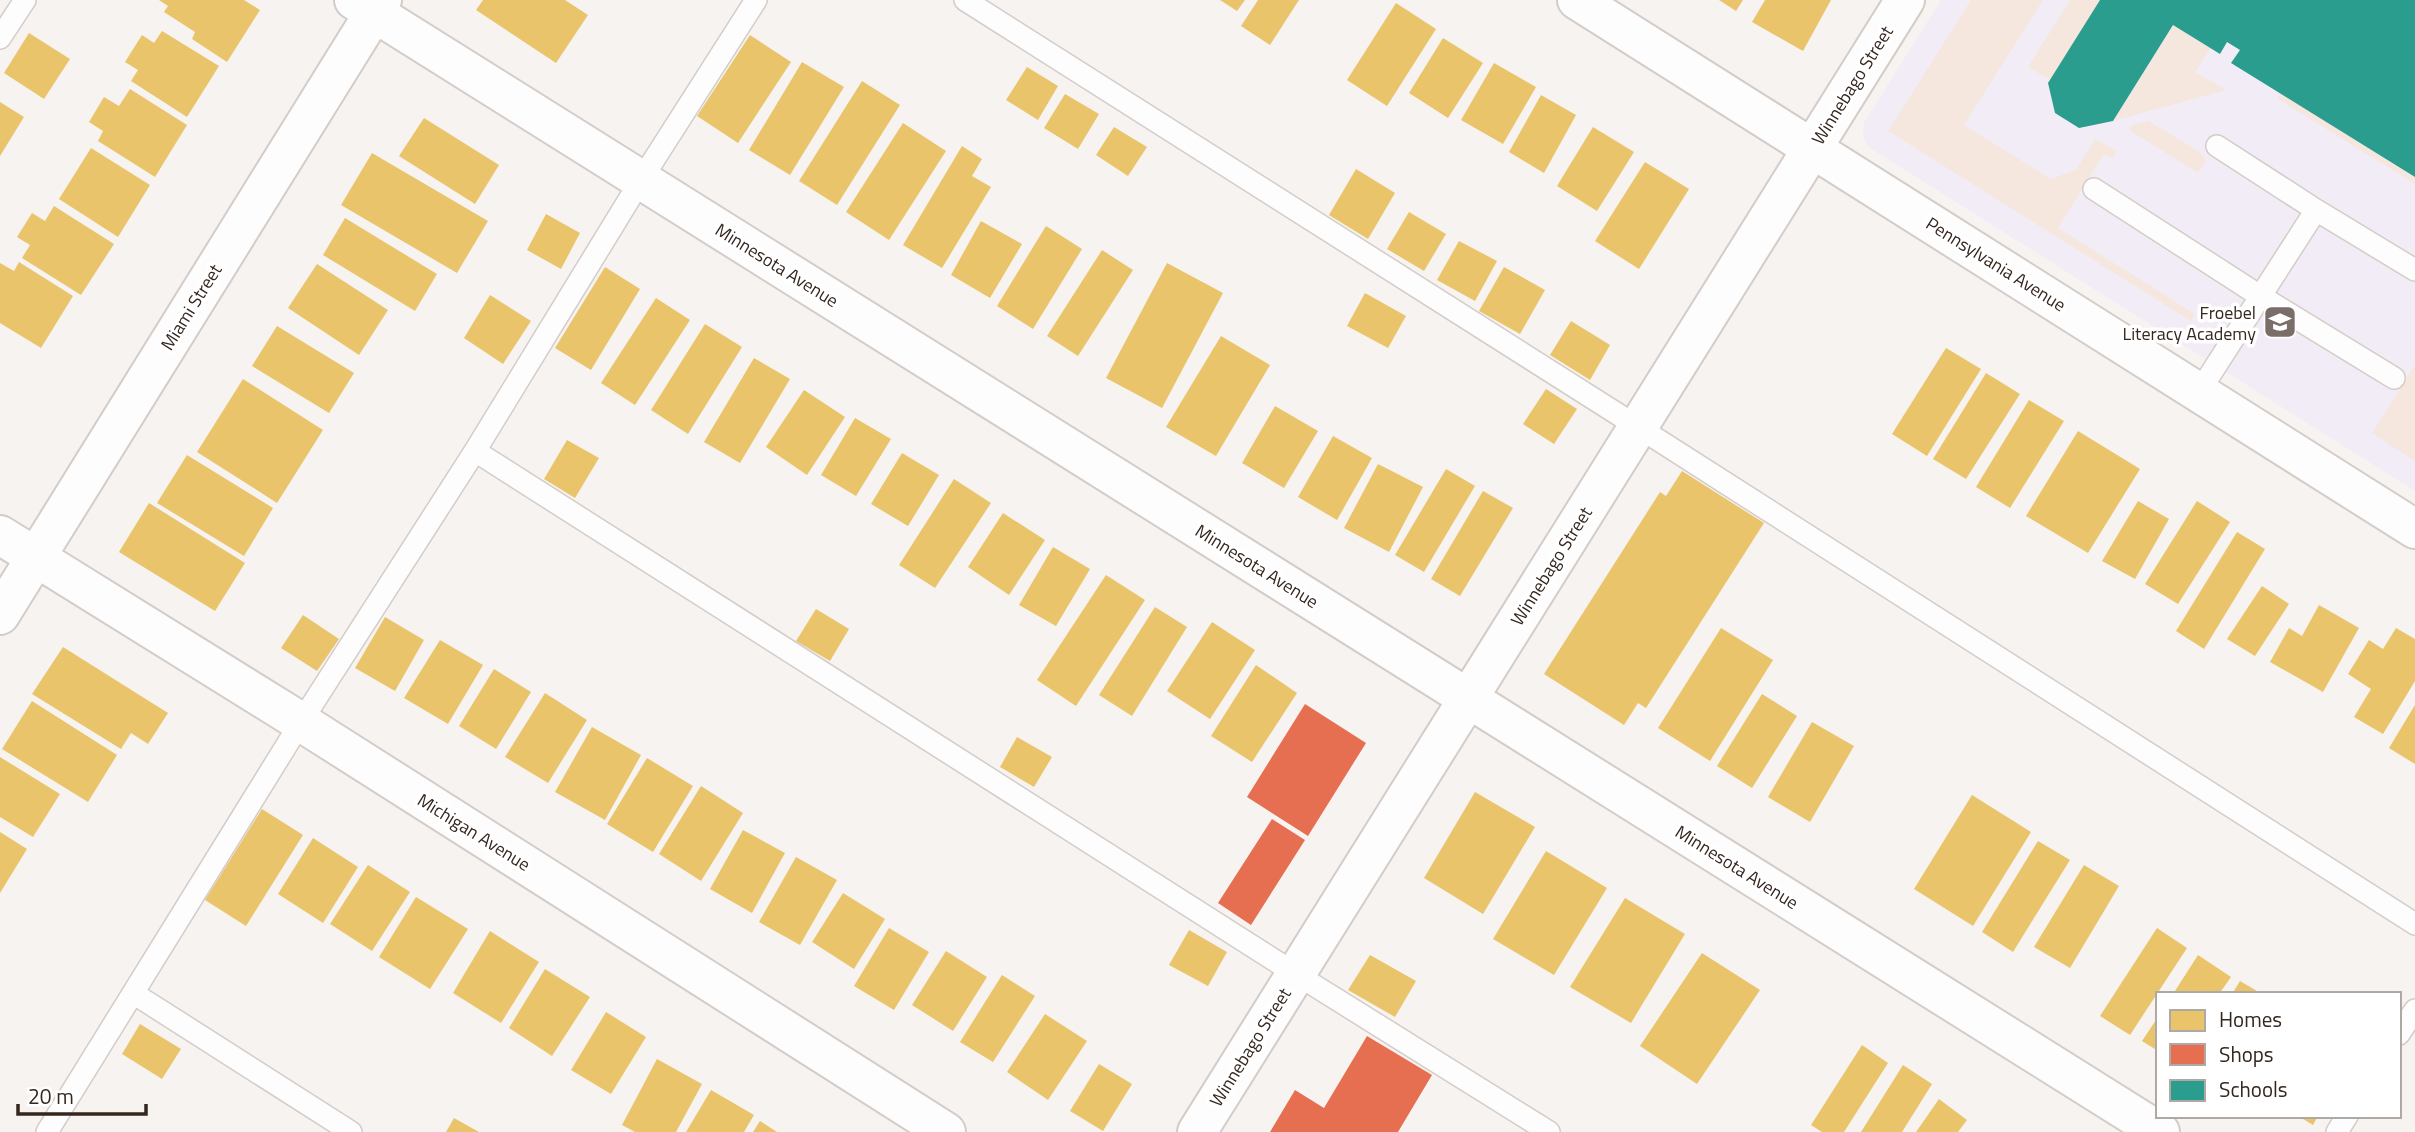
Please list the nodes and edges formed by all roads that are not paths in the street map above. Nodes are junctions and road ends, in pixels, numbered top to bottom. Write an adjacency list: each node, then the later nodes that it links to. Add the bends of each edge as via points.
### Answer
1 (25, 0): 7 (lane)
2 (756, 0): 10 (lane)
3 (965, 0): 17 (lane)
4 (1577, 0): 9 (street, Pennsylvania Avenue)
5 (1905, 0): 9 (street, Winnebago Street)
6 (370, 4): 10 (street, Minnesota Avenue); 21 (street, Miami Street)
7 (0, 38)
8 (2217, 146): 12 (lane)
9 (1812, 148): 16 (street, Pennsylvania Avenue); 17 (street, Winnebago Street)
10 (641, 180): 18 (lane); 23 (street, Minnesota Avenue)
11 (2094, 189): 14 (lane)
12 (2316, 210): 13 (lane); 14 (lane)
13 (2415, 270)
14 (2260, 296): 15 (lane); 16 (lane)
15 (2395, 378)
16 (2199, 392): 19 (street, Pennsylvania Avenue)
17 (1638, 426): 23 (street, Winnebago Street); 25 (lane)
18 (475, 451): 24 (lane); 26 (lane)
19 (2415, 528)
20 (0, 535): 21 (street, Michigan Avenue)
21 (36, 558): 22 (street, Miami Street); 24 (street, Michigan Avenue)
22 (0, 615)
23 (1468, 699): 26 (street, Winnebago Street); 35 (street, Minnesota Avenue)
24 (301, 722): 27 (lane); 32 (street, Michigan Avenue)
25 (2415, 924)
26 (1296, 974): 33 (street, Winnebago Street); 34 (lane)
27 (133, 993): 30 (lane); 31 (lane)
28 (2415, 1010): 29 (lane)
29 (2401, 1031)
30 (47, 1132)
31 (351, 1132)
32 (946, 1132)
33 (1197, 1132)
34 (1549, 1132)
35 (2160, 1132)

